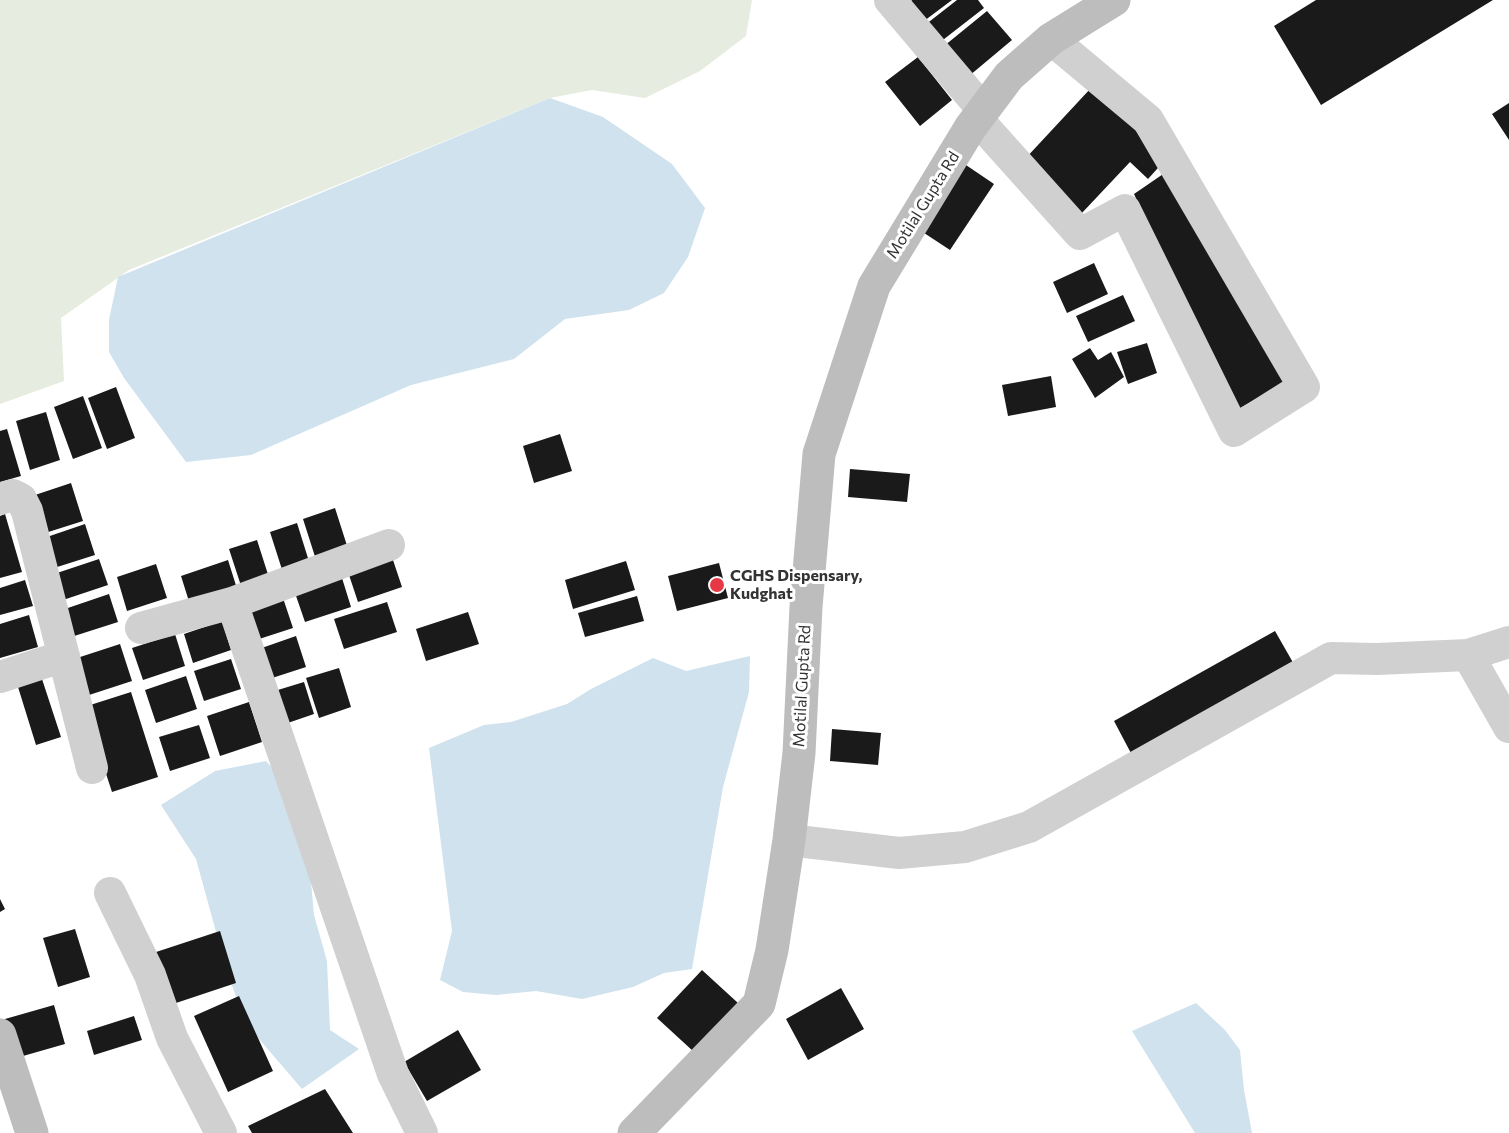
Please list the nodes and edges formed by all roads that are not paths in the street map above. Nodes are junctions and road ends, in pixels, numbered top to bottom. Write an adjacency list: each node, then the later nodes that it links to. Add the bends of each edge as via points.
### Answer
1 (890, 0): 4 (street)
2 (1114, 0): 3 (street, Motilal Gupta Rd)
3 (1051, 39): 4 (street, Motilal Gupta Rd, via 1010,76); 4 (street, via 1148,120 1304,387 1233,431 1125,210 1080,234)
4 (980, 114): 15 (street, Motilal Gupta Rd, via 873,286 819,454 799,753)
5 (0, 499): 11 (street, via 13,495 21,499 27,511)
6 (389, 545): 7 (street)
7 (232, 603): 8 (street); 20 (street, via 393,1074)
8 (141, 628)
9 (1509, 642): 10 (street)
10 (1468, 655): 13 (street); 15 (street, via 1330,657 1029,827 965,847 899,853)
11 (64, 656): 12 (street); 14 (street)
12 (0, 677)
13 (1509, 727)
14 (92, 768)
15 (789, 840): 21 (street, Motilal Gupta Rd, via 772,950 759,1004)
16 (110, 892): 19 (street, via 150,975 172,1038)
17 (0, 1035): 18 (street)
18 (32, 1133)
19 (221, 1133)
20 (422, 1133)
21 (634, 1133)

